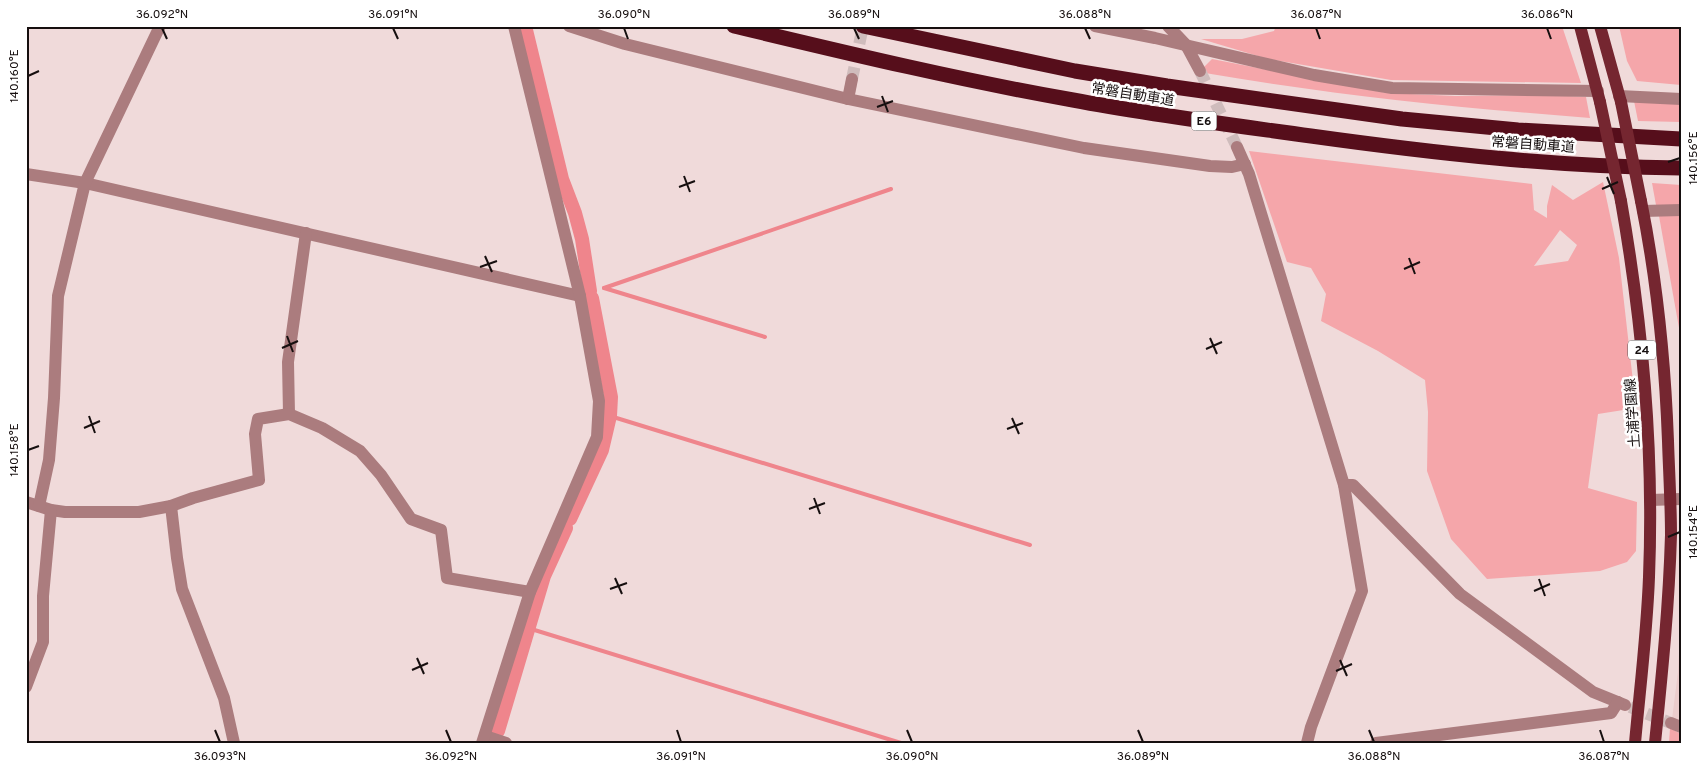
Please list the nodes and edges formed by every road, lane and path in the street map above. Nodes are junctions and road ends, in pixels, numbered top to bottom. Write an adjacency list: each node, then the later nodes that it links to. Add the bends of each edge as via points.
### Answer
1 (160, 26): 22 (street)
2 (514, 26): 26 (street)
3 (569, 26): 14 (street, via 625,44)
4 (734, 26): 20 (highway, 常磐自動車道 / E6, via 882,61 1164,116 1400,148 1518,160)
5 (863, 26): 17 (highway, 常磐自動車道 / E6, via 1084,72 1402,119 1518,130)
6 (1095, 26): 10 (street)
7 (1168, 26): 10 (street)
8 (1580, 26): 13 (main road, 土浦学園線 / 24)
9 (1600, 26): 15 (main road, 24)
10 (1186, 45): 11 (street); 13 (street, via 1314,75 1392,88)
11 (1200, 71)
12 (852, 79): 14 (street)
13 (1599, 96): 30 (main road, 土浦学園線 / 24, bridge, via 1632,267 1647,399)
14 (848, 99): 19 (street, via 1084,148 1210,166)
15 (1620, 99): 16 (street); 23 (main road, 24, bridge)
16 (1681, 99)
17 (1681, 139)
18 (1237, 147): 19 (street)
19 (1245, 164): 28 (street)
20 (1681, 168)
21 (26, 174): 22 (street)
22 (85, 183): 25 (street); 33 (street, via 58,296)
23 (1642, 206): 24 (street); 29 (main road, 24, via 1661,337)
24 (1681, 210)
25 (306, 233): 26 (street); 27 (street, via 288,362)
26 (580, 296): 34 (street, via 598,401 597,437)
27 (289, 414): 32 (street, via 258,419 255,434 259,480); 34 (street, via 322,428 360,451 411,519 441,530 448,578)
28 (1344, 485): 39 (street, via 1362,591); 40 (street, via 1353,485 1460,594 1592,692 1622,704 1611,713)
29 (1676, 499): 30 (street); 42 (main road, 24)
30 (1650, 500): 41 (main road, 土浦学園線 / 24, via 1648,588)
31 (26, 502): 33 (street)
32 (171, 506): 33 (street, via 139,512 65,512); 37 (street, via 182,589 224,698)
33 (45, 508): 35 (street, via 43,642)
34 (530, 592): 36 (street)
35 (26, 687)
36 (483, 740): 38 (street)
37 (234, 743)
38 (506, 743)
39 (1307, 743)
40 (1376, 743)
41 (1635, 743)
42 (1655, 743)

